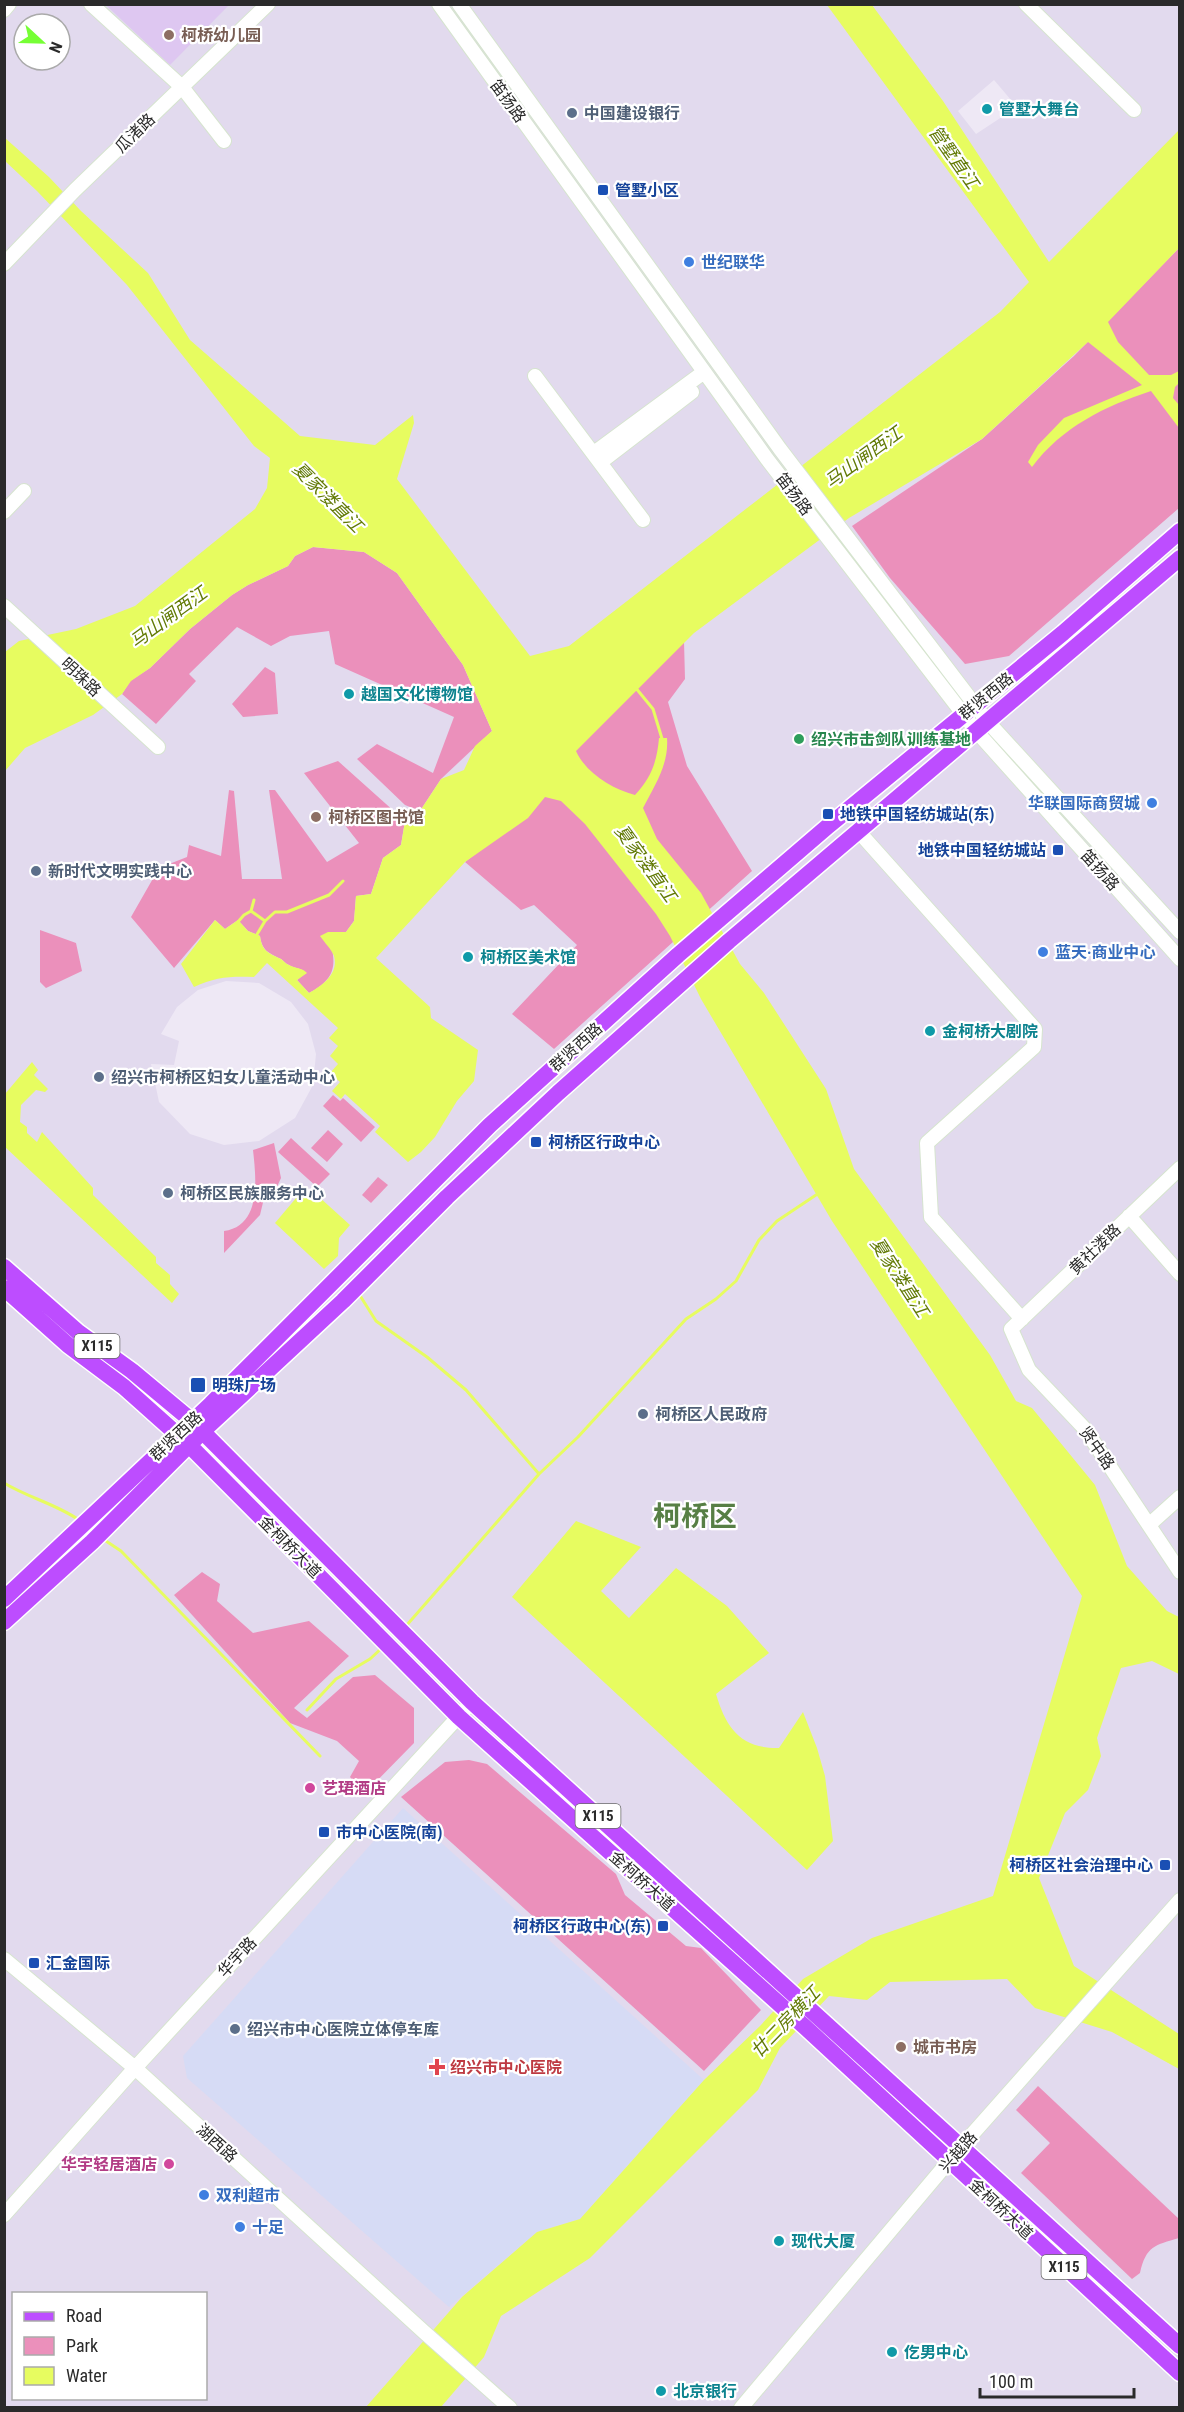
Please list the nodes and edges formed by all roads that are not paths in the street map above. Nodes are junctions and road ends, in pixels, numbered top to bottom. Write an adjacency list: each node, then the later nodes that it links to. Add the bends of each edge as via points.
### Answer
1 (9, 4): 7 (street)
2 (91, 4): 8 (street)
3 (268, 4): 8 (street, 瓜渚路)
4 (438, 4): 13 (street, 笛扬路)
5 (459, 4): 21 (street, 笛扬路, via 850,540)
6 (1026, 4): 9 (street)
7 (4, 10)
8 (182, 87): 10 (street); 11 (street, 瓜渚路)
9 (1134, 110)
10 (224, 141)
11 (4, 264)
12 (535, 376): 14 (street)
13 (707, 376): 14 (street); 21 (street, 笛扬路, via 837,550)
14 (597, 457): 17 (street)
15 (24, 491): 16 (street)
16 (4, 512)
17 (643, 520)
18 (1179, 531): 21 (main road, 群贤西路)
19 (1179, 558): 22 (main road, 群贤西路)
20 (4, 606): 23 (street, 明珠路)
21 (969, 710): 22 (street, 笛扬路); 34 (main road, 群贤西路, via 678,955 490,1125)
22 (982, 727): 24 (main road, 群贤西路); 25 (street, 笛扬路); 26 (street, 笛扬路)
23 (158, 747)
24 (859, 832): 32 (street, via 1035,1029 1034,1047 927,1143 931,1217); 34 (main road, 群贤西路, via 558,1093 343,1301)
25 (1179, 932)
26 (1179, 959)
27 (1179, 1168): 28 (street, 黄社溇路)
28 (1129, 1216): 30 (street); 32 (street, 黄社溇路)
29 (4, 1266): 34 (main road, 金柯桥大道 / X115, via 78,1332)
30 (1179, 1274)
31 (4, 1288): 35 (main road, 金柯桥大道 / X115)
32 (1022, 1318): 33 (street, 黄社溇路)
33 (1011, 1329): 37 (street, 贤中路, via 1029,1370 1085,1429)
34 (197, 1426): 35 (main road, 群贤西路); 41 (main road, 金柯桥大道 / X115)
35 (183, 1440): 39 (main road, 群贤西路, via 94,1513); 40 (main road, 群贤西路, via 109,1525); 42 (main road, 金柯桥大道 / X115)
36 (1179, 1497): 37 (street)
37 (1150, 1524): 38 (street, 贤中路)
38 (1179, 1572)
39 (4, 1599)
40 (4, 1622)
41 (472, 1702): 42 (street, 华宇路); 45 (main road, 金柯桥大道 / X115, via 786,1987)
42 (459, 1717): 45 (main road, 金柯桥大道 / X115, via 775,2001); 46 (street, 华宇路)
43 (1179, 1900): 47 (street, 兴越路)
44 (6, 1964): 46 (street, 湖西路)
45 (811, 2022): 47 (main road, 金柯桥大道 / X115); 48 (main road, 金柯桥大道 / X115)
46 (135, 2068): 49 (street, 华宇路); 52 (street, 湖西路)
47 (960, 2148): 48 (street, 兴越路); 50 (main road, 金柯桥大道 / X115)
48 (949, 2161): 51 (main road, 金柯桥大道 / X115); 53 (street, 兴越路)
49 (4, 2215)
50 (1179, 2346)
51 (1179, 2373)
52 (510, 2408)
53 (741, 2408)

